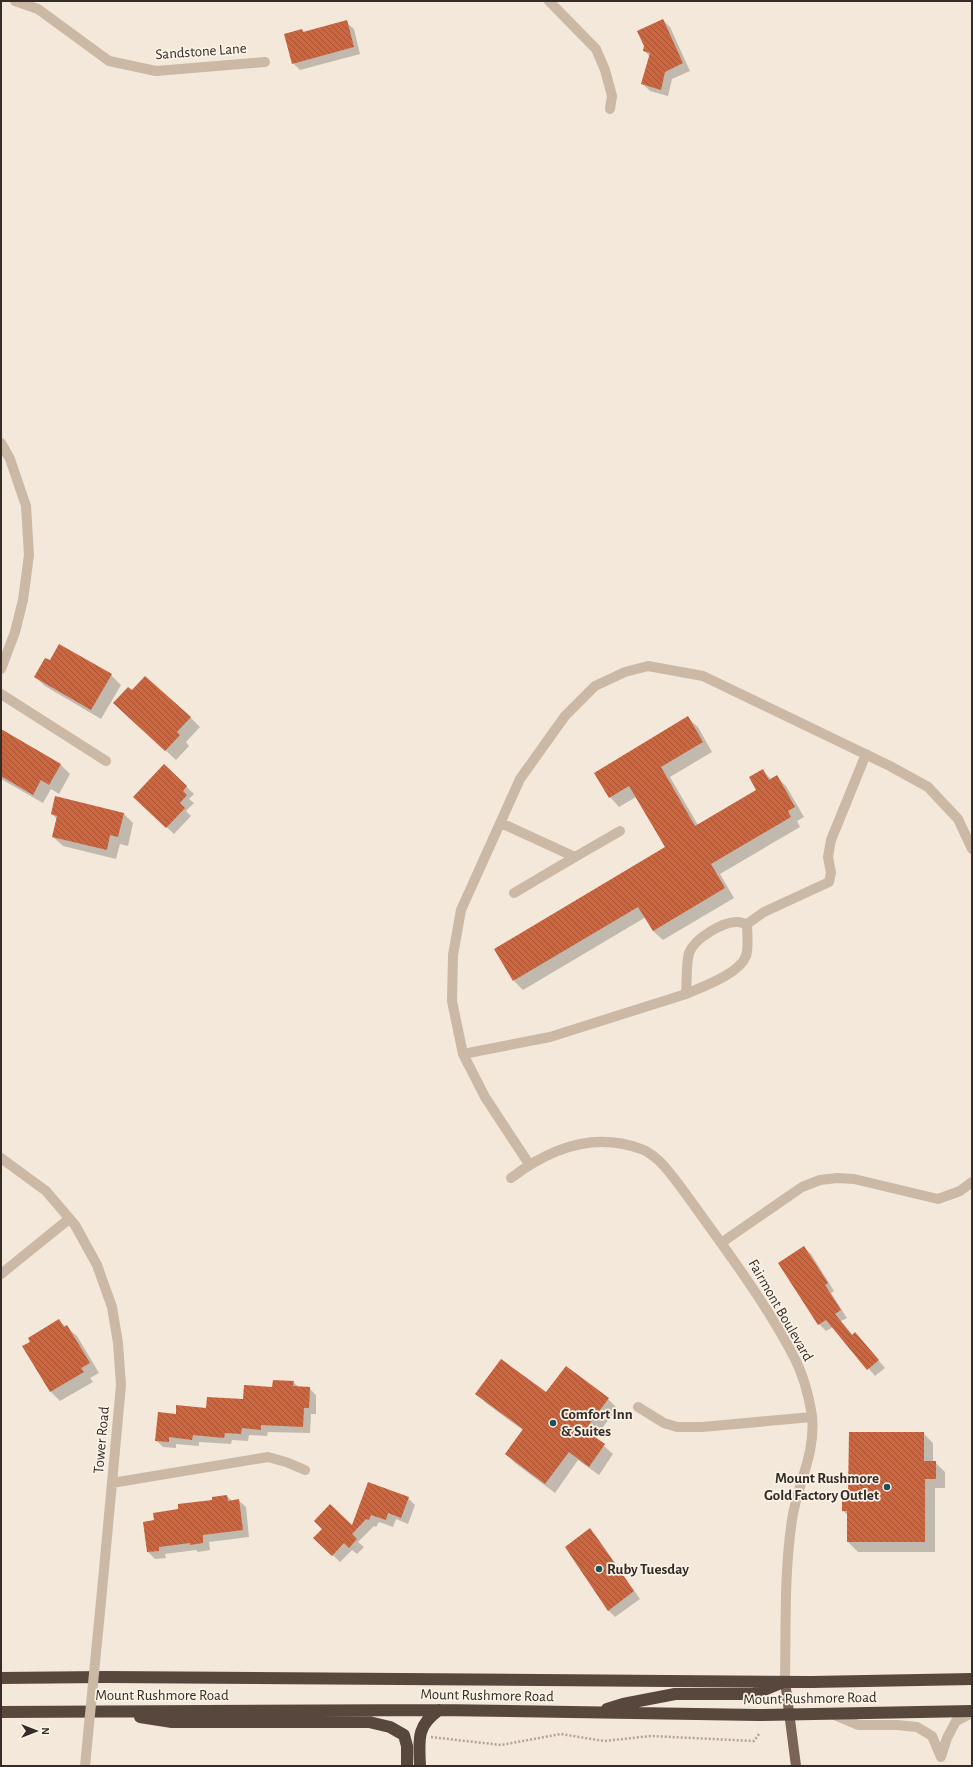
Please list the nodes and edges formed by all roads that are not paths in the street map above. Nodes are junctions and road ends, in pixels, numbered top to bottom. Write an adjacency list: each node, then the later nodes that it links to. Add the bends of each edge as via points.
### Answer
1 (14, 1): 3 (street, Sandstone Lane)
2 (549, 1): 5 (street, via 596,49 612,96)
3 (38, 5): 4 (street, Sandstone Lane, via 109,61 156,71)
4 (265, 62)
5 (610, 109)
6 (1, 444): 7 (street, via 10,459 26,506 29,555 24,600)
7 (1, 669)
8 (1, 694): 10 (street)
9 (866, 754): 11 (street, via 703,676 648,666 624,672 594,686 565,716 520,779); 13 (street, via 928,787 958,819); 16 (street, via 831,840 828,857 831,873 829,882 764,912)
10 (106, 761)
11 (501, 823): 14 (street); 18 (street, via 461,910 453,955 452,1001)
12 (620, 831): 14 (street)
13 (972, 849)
14 (575, 857): 15 (street)
15 (514, 893)
16 (747, 924): 17 (street, via 746,955 740,966 710,984); 17 (street, via 737,922 716,928 693,945 689,954)
17 (686, 994): 18 (street, via 550,1037)
18 (463, 1054): 20 (street, via 485,1097)
19 (1, 1158): 23 (street, Tower Road, via 46,1191)
20 (529, 1164): 21 (street, Fairmont Boulevard); 24 (street, Fairmont Boulevard, via 547,1154 592,1142 615,1142 642,1149 663,1164)
21 (511, 1178)
22 (972, 1182): 24 (street, via 960,1191 938,1198 854,1179 820,1180 802,1187)
23 (69, 1219): 25 (street); 29 (street, Tower Road, via 75,1225 97,1266 112,1307 118,1342 121,1385)
24 (721, 1243): 27 (street, Fairmont Boulevard, via 749,1280 795,1358)
25 (1, 1274)
26 (638, 1407): 27 (street, via 677,1427)
27 (812, 1417): 32 (street, Fairmont Boulevard, via 811,1447 807,1469 793,1512 787,1566)
28 (305, 1470): 29 (street, via 268,1457)
29 (112, 1483): 41 (street, Tower Road, bridge)
30 (1, 1678): 32 (highway, Mount Rushmore Road)
31 (972, 1679): 32 (highway, Mount Rushmore Road)
32 (785, 1681): 36 (highway, via 754,1694 675,1694); 39 (main road)
33 (439, 1710): 35 (highway, Mount Rushmore Road); 36 (highway, Mount Rushmore Road); 43 (highway, via 422,1726)
34 (1, 1712): 35 (highway, Mount Rushmore Road)
35 (101, 1712): 42 (highway, via 172,1722 370,1722 390,1727 404,1735 408,1746)
36 (596, 1712): 39 (highway, Mount Rushmore Road)
37 (972, 1712): 38 (highway, Mount Rushmore Road); 40 (street, via 956,1721 947,1738)
38 (830, 1714): 39 (highway, Mount Rushmore Road); 40 (street, via 858,1725 917,1727 932,1736)
39 (789, 1715): 44 (main road)
40 (940, 1761)
41 (85, 1766)
42 (407, 1766)
43 (420, 1766)
44 (796, 1766)

